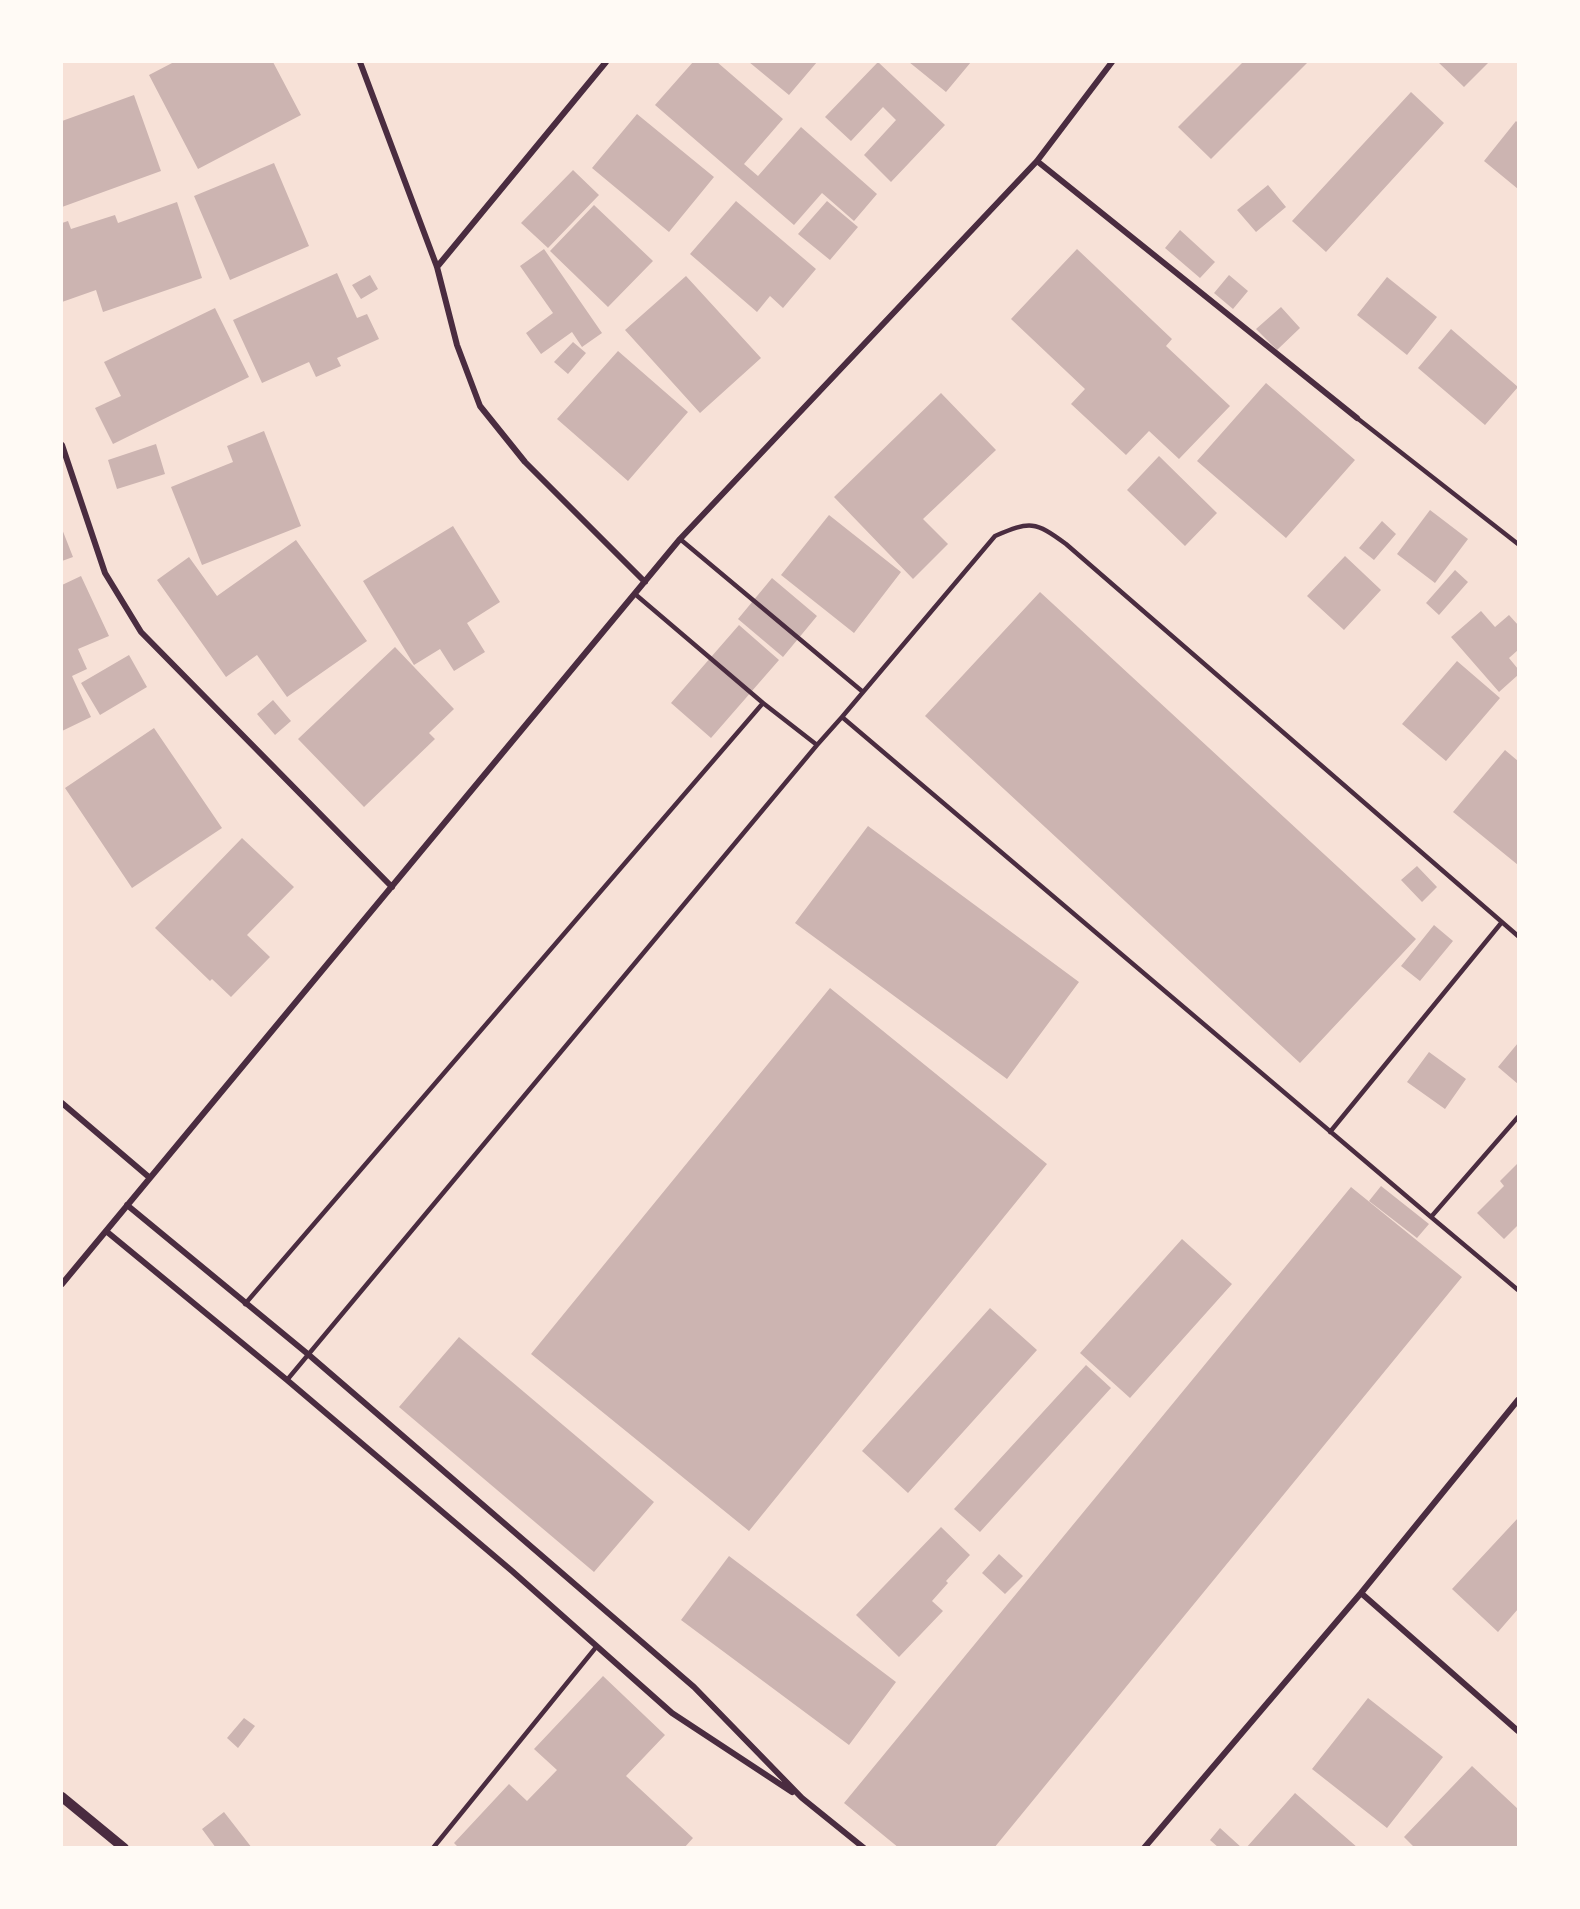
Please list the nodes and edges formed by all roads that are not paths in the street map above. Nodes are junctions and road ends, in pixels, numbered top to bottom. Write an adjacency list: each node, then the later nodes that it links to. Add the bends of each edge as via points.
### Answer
1 (360, 62): 5 (street)
2 (606, 62): 5 (street)
3 (1112, 62): 4 (street)
4 (1037, 162): 6 (street); 8 (street)
5 (437, 267): 10 (street, via 457,345 480,406 525,462)
6 (1357, 418): 9 (lane)
7 (62, 445): 16 (street, via 105,573 141,632)
8 (680, 539): 10 (street); 12 (lane)
9 (1518, 544)
10 (645, 582): 11 (street)
11 (635, 594): 13 (lane); 16 (street)
12 (863, 692): 14 (lane); 17 (lane, via 995,536 1020,525 1043,527)
13 (763, 702): 15 (lane); 28 (lane)
14 (843, 717): 15 (lane); 21 (lane)
15 (817, 745): 29 (lane)
16 (392, 887): 22 (street)
17 (1502, 922): 18 (lane); 21 (lane)
18 (1518, 936)
19 (62, 1103): 22 (street)
20 (1518, 1117): 24 (lane)
21 (1330, 1132): 24 (lane)
22 (150, 1178): 23 (street)
23 (127, 1205): 25 (street); 28 (street)
24 (1431, 1217): 27 (lane)
25 (106, 1231): 26 (street); 30 (street)
26 (62, 1284)
27 (1518, 1290)
28 (245, 1304): 29 (street)
29 (309, 1355): 30 (lane); 36 (street, via 694,1687)
30 (287, 1380): 33 (street)
31 (1518, 1400): 32 (street)
32 (1361, 1593): 34 (street); 40 (street)
33 (597, 1646): 36 (street, via 672,1713); 38 (lane)
34 (1518, 1731)
35 (62, 1797): 37 (street)
36 (802, 1798): 39 (street)
37 (124, 1848)
38 (434, 1848)
39 (864, 1848)
40 (1144, 1848)

